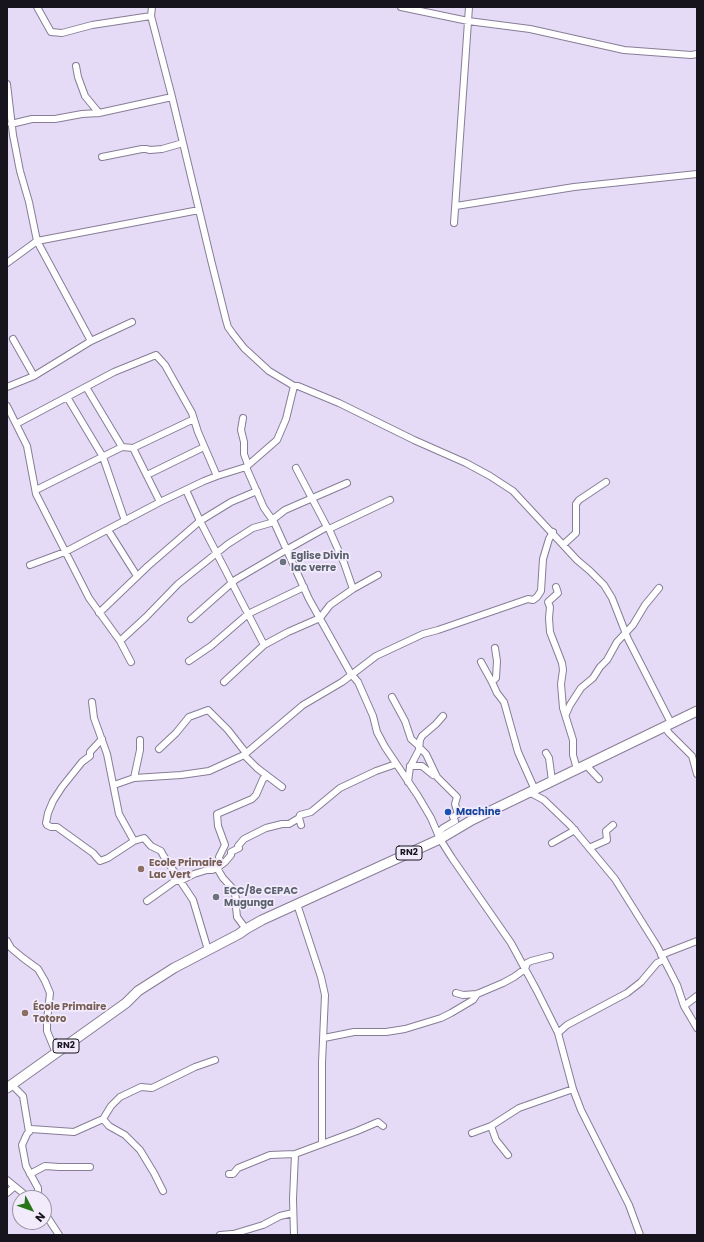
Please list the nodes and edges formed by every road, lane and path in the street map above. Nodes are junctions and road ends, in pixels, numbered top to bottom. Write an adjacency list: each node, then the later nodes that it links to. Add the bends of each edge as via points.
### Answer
1 (37, 7): 5 (street, via 51,32 62,33 92,25)
2 (152, 7): 5 (street)
3 (401, 7): 6 (street)
4 (470, 7): 6 (street)
5 (151, 16): 10 (street)
6 (468, 20): 7 (street, via 530,29 624,50); 18 (street)
7 (697, 54)
8 (76, 66): 11 (street, via 85,96)
9 (7, 84): 12 (street)
10 (172, 97): 11 (street); 15 (street)
11 (98, 113): 12 (street, via 55,119 32,119)
12 (11, 124): 13 (street)
13 (13, 135): 14 (street); 21 (street)
14 (8, 141)
15 (183, 143): 16 (street, via 162,149 142,149); 19 (street)
16 (102, 157)
17 (697, 174): 18 (street, via 574,187)
18 (456, 206): 20 (street)
19 (199, 210): 21 (street); 27 (street, via 228,328 258,362)
20 (454, 223)
21 (37, 241): 22 (street); 25 (street)
22 (7, 263)
23 (132, 322): 25 (street)
24 (13, 339): 26 (street)
25 (91, 341): 26 (street)
26 (34, 376): 28 (street)
27 (294, 386): 39 (street, via 286,419 277,440); 56 (street, via 340,403 490,476 513,491)
28 (7, 387)
29 (86, 387): 30 (street); 33 (street, via 114,372 156,355); 35 (street)
30 (67, 397): 34 (street); 38 (street)
31 (7, 406): 34 (street)
32 (243, 418): 39 (street, via 241,430)
33 (194, 419): 36 (street); 37 (street)
34 (16, 424): 45 (street, via 26,446)
35 (122, 447): 37 (street); 38 (street)
36 (204, 447): 41 (street); 42 (street)
37 (133, 448): 41 (street)
38 (103, 457): 45 (street); 51 (street)
39 (247, 466): 42 (street); 47 (street)
40 (296, 468): 48 (street)
41 (147, 475): 50 (street)
42 (217, 476): 46 (street)
43 (347, 482): 48 (street)
44 (606, 482): 57 (street, via 578,500 576,533)
45 (36, 490): 59 (street)
46 (186, 490): 50 (street); 52 (street)
47 (257, 491): 52 (street, via 231,502); 53 (street)
48 (312, 498): 53 (street, via 285,510); 54 (street)
49 (390, 500): 54 (street)
50 (160, 502): 51 (street)
51 (125, 520): 55 (street)
52 (200, 521): 60 (street); 63 (street)
53 (273, 521): 58 (street); 60 (street, via 253,528)
54 (328, 528): 58 (street); 68 (street)
55 (108, 530): 59 (street); 63 (street)
56 (553, 532): 57 (street); 80 (street, via 543,559 541,591 536,598 423,634 376,656)
57 (564, 544): 73 (street, via 604,585 612,598)
58 (286, 550): 64 (street); 65 (street)
59 (65, 552): 61 (street); 69 (street)
60 (217, 553): 64 (street); 74 (street, via 178,584)
61 (30, 565)
62 (378, 575): 68 (street)
63 (137, 576): 69 (street)
64 (232, 583): 70 (street); 72 (street)
65 (304, 587): 70 (street); 71 (street)
66 (556, 587): 86 (street, via 558,593 548,602 549,618 551,636 562,663 561,690)
67 (659, 588): 73 (street, via 633,625)
68 (353, 589): 71 (street, via 330,605)
69 (99, 613): 74 (street)
70 (248, 614): 75 (street); 77 (street, via 211,646)
71 (320, 618): 75 (street); 80 (street)
72 (191, 619)
73 (625, 632): 86 (street, via 616,642 607,660 581,688); 88 (street)
74 (120, 641): 78 (street)
75 (264, 646): 81 (street)
76 (495, 648): 82 (street, via 496,678)
77 (188, 661)
78 (131, 662)
79 (481, 662): 82 (street)
80 (351, 674): 94 (street, via 302,705); 95 (street, via 358,682 377,732)
81 (224, 682)
82 (492, 682): 108 (street, via 504,702)
83 (392, 697): 91 (street, via 411,739)
84 (92, 702): 89 (street, via 94,718)
85 (697, 711): 88 (highway, RN2)
86 (566, 714): 98 (street)
87 (443, 716): 91 (street, via 422,736)
88 (668, 725): 96 (highway, RN2); 99 (street, via 669,733 692,756)
89 (102, 739): 106 (street); 114 (street, via 62,787 53,801 46,824 57,827 100,861)
90 (140, 740): 102 (street)
91 (419, 747): 97 (street); 101 (street, via 426,754)
92 (159, 749): 94 (street, via 189,717 208,710 228,730)
93 (546, 753): 104 (street)
94 (245, 754): 100 (street); 102 (street, via 209,771)
95 (396, 764): 105 (street); 109 (street, via 347,784 311,812 300,815)
96 (586, 765): 98 (highway, RN2); 103 (street)
97 (410, 766): 101 (street, via 422,766); 105 (street)
98 (577, 770): 104 (highway, RN2)
99 (697, 774)
100 (267, 776): 107 (street); 117 (street, via 263,778 252,799 217,814 218,826 225,845 219,857)
101 (437, 777): 113 (street, via 457,797 455,804 458,814 453,816 455,821 443,828)
102 (134, 778): 106 (street)
103 (600, 779)
104 (552, 781): 108 (highway, RN2)
105 (408, 782): 113 (street)
106 (114, 785): 114 (street, via 119,814)
107 (282, 787)
108 (532, 791): 112 (street); 113 (highway, RN2)
109 (299, 818): 110 (street); 117 (street, via 290,824 266,828 244,838 239,848 231,852 232,855)
110 (301, 825)
111 (613, 825): 116 (street, via 606,831 607,840)
112 (575, 830): 115 (street); 116 (street)
113 (439, 836): 120 (highway, RN2); 127 (street, via 511,943)
114 (134, 841): 118 (street, via 144,838 151,846 161,851)
115 (552, 843)
116 (589, 848): 126 (street, via 615,879)
117 (219, 866): 118 (street); 121 (street, via 223,878 234,890 237,917)
118 (180, 881): 119 (street, via 175,881); 124 (street, via 193,900)
119 (147, 901)
120 (297, 904): 121 (highway, RN2); 134 (street, via 325,995)
121 (246, 929): 124 (highway, RN2)
122 (7, 941): 135 (street, via 11,948 38,969 45,981 50,993 47,1031)
123 (697, 941): 126 (street)
124 (208, 950): 135 (highway, RN2, via 138,991 126,1003)
125 (550, 956): 127 (street, via 531,961)
126 (662, 957): 131 (street, via 677,985); 133 (street, via 641,982 627,993 566,1025)
127 (525, 969): 129 (street, via 503,983); 133 (street)
128 (456, 993): 129 (street)
129 (477, 994): 134 (street, via 473,1000 451,1013 405,1029 354,1032)
130 (697, 996): 131 (street)
131 (684, 1006): 132 (street)
132 (697, 1028)
133 (558, 1033): 138 (street)
134 (324, 1038): 144 (street)
135 (56, 1053): 137 (highway, RN2)
136 (215, 1060): 139 (street, via 152,1088 141,1087 120,1097)
137 (9, 1087): 142 (street, via 23,1096)
138 (573, 1089): 141 (street, via 519,1108); 162 (street, via 589,1127 629,1205)
139 (103, 1118): 142 (street, via 74,1132 31,1129); 154 (street, via 109,1126 125,1135 140,1150)
140 (383, 1126): 144 (street, via 378,1122)
141 (491, 1126): 143 (street); 146 (street, via 496,1140)
142 (29, 1132): 148 (street, via 22,1145)
143 (472, 1133)
144 (322, 1144): 145 (street)
145 (295, 1154): 149 (street, via 270,1155); 156 (street)
146 (508, 1155)
147 (90, 1167): 148 (street, via 45,1166)
148 (30, 1174): 153 (street)
149 (229, 1174)
150 (7, 1180): 151 (street)
151 (14, 1187): 152 (street); 155 (street)
152 (18, 1190)
153 (38, 1190)
154 (163, 1191)
155 (7, 1193)
156 (293, 1213): 158 (street); 161 (street)
157 (52, 1224): 159 (street)
158 (231, 1234): 160 (street)
159 (59, 1235)
160 (220, 1235)
161 (294, 1235)
162 (640, 1235)

